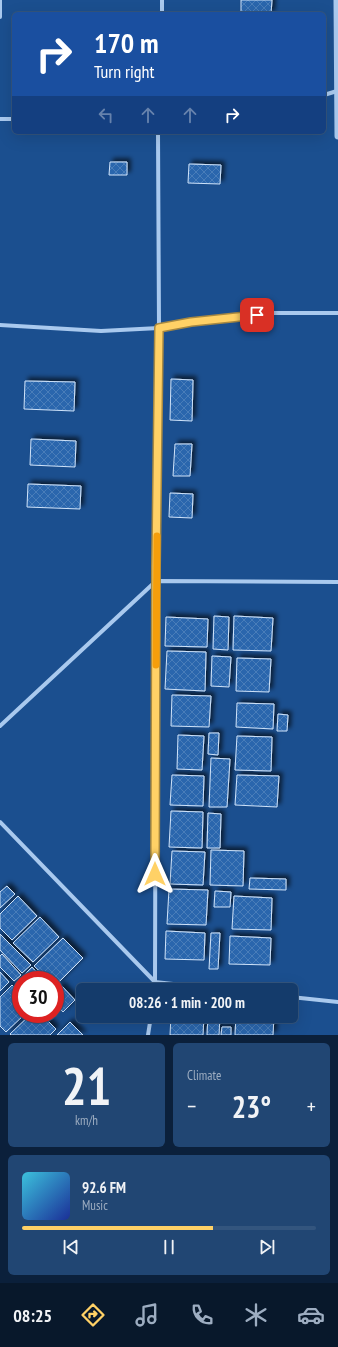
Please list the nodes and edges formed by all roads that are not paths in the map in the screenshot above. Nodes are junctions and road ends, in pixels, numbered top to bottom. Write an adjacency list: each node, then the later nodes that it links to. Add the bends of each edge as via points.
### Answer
1 (0, 0): 5 (street)
2 (162, 0): 4 (street)
3 (337, 0): 6 (street)
4 (162, 12)
5 (0, 17)
6 (338, 57): 7 (street)
7 (337, 91): 8 (street); 12 (street)
8 (326, 94)
9 (0, 119): 10 (street)
10 (12, 119)
11 (158, 134): 15 (street)
12 (338, 136)
13 (338, 313): 15 (street, via 270,313)
14 (0, 325): 15 (street, via 101,331)
15 (159, 328): 16 (street)
16 (156, 581): 17 (street); 18 (street); 20 (street)
17 (338, 582)
18 (0, 726)
19 (0, 822): 20 (street)
20 (155, 982): 21 (street)
21 (164, 983)
22 (298, 998): 23 (street)
23 (338, 1002)
24 (150, 1023): 25 (street)
25 (148, 1035)

